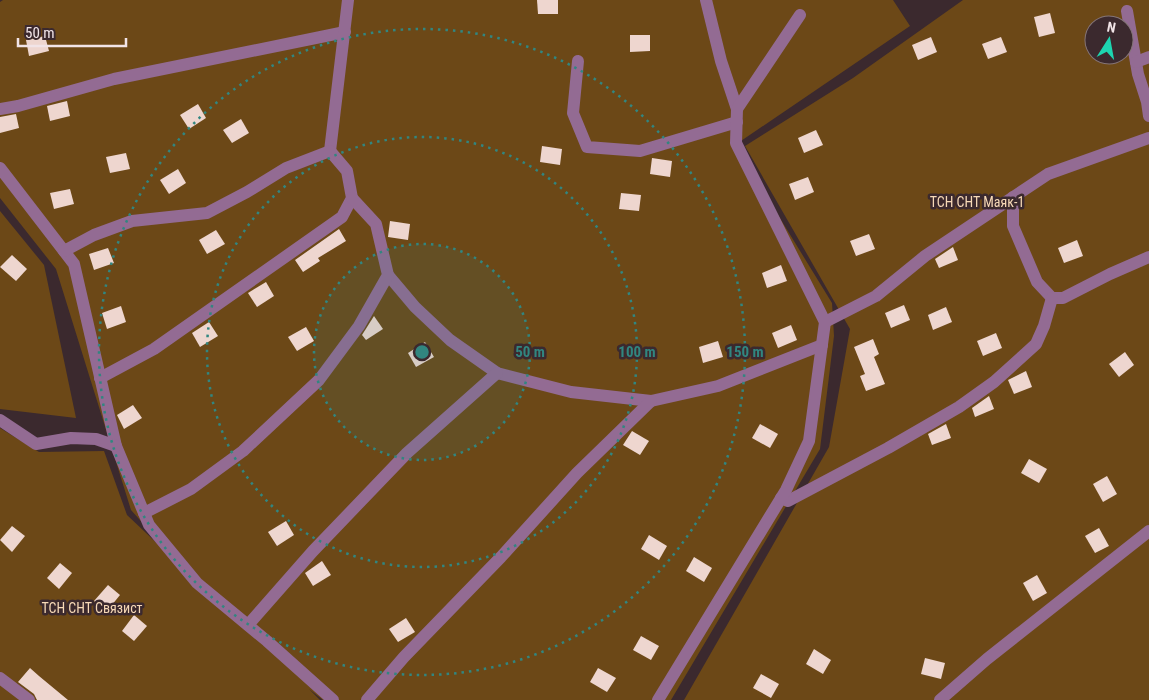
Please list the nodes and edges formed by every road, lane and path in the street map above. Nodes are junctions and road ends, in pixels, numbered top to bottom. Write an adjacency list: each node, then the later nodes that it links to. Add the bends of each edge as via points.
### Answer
1 (348, 0): 5 (street)
2 (706, 0): 10 (street)
3 (1127, 11): 8 (street)
4 (800, 15): 10 (street)
5 (345, 32): 9 (street, via 114,79); 13 (street)
6 (1149, 57): 8 (street)
7 (578, 61): 10 (street, via 573,113 586,147 640,150)
8 (1136, 62): 11 (street)
9 (0, 109)
10 (737, 115): 21 (street, via 736,143)
11 (1149, 116)
12 (1149, 138): 15 (street, via 1048,174)
13 (330, 151): 16 (street, via 347,171); 17 (street, via 286,168 208,213 132,221 94,235)
14 (0, 168): 17 (street)
15 (1013, 197): 20 (street, via 1013,226 1037,282); 21 (street, via 926,256 876,296)
16 (352, 198): 19 (street, via 376,224); 24 (street, via 342,217 154,349)
17 (64, 251): 24 (street, via 74,264)
18 (1149, 257): 20 (street, via 1063,298)
19 (388, 275): 23 (street, via 415,307 450,340); 29 (street, via 359,326 319,380 243,451 192,489)
20 (1052, 298): 28 (street, via 1036,344 994,382 888,448 788,501)
21 (825, 322): 22 (street)
22 (822, 346): 25 (street, via 718,386); 28 (street, via 809,441)
23 (497, 373): 25 (street, via 572,392); 31 (street, via 407,454 313,551)
24 (100, 378): 27 (street)
25 (651, 401): 35 (street, via 576,473)
26 (0, 420): 27 (street, via 36,444 71,438)
27 (116, 446): 29 (street)
28 (781, 498): 36 (street)
29 (144, 513): 31 (street, via 149,525 196,583)
30 (1149, 530): 37 (street, via 986,659)
31 (248, 625): 34 (street)
32 (0, 678): 33 (street)
33 (29, 700)
34 (333, 700)
35 (367, 700)
36 (658, 700)
37 (940, 700)

